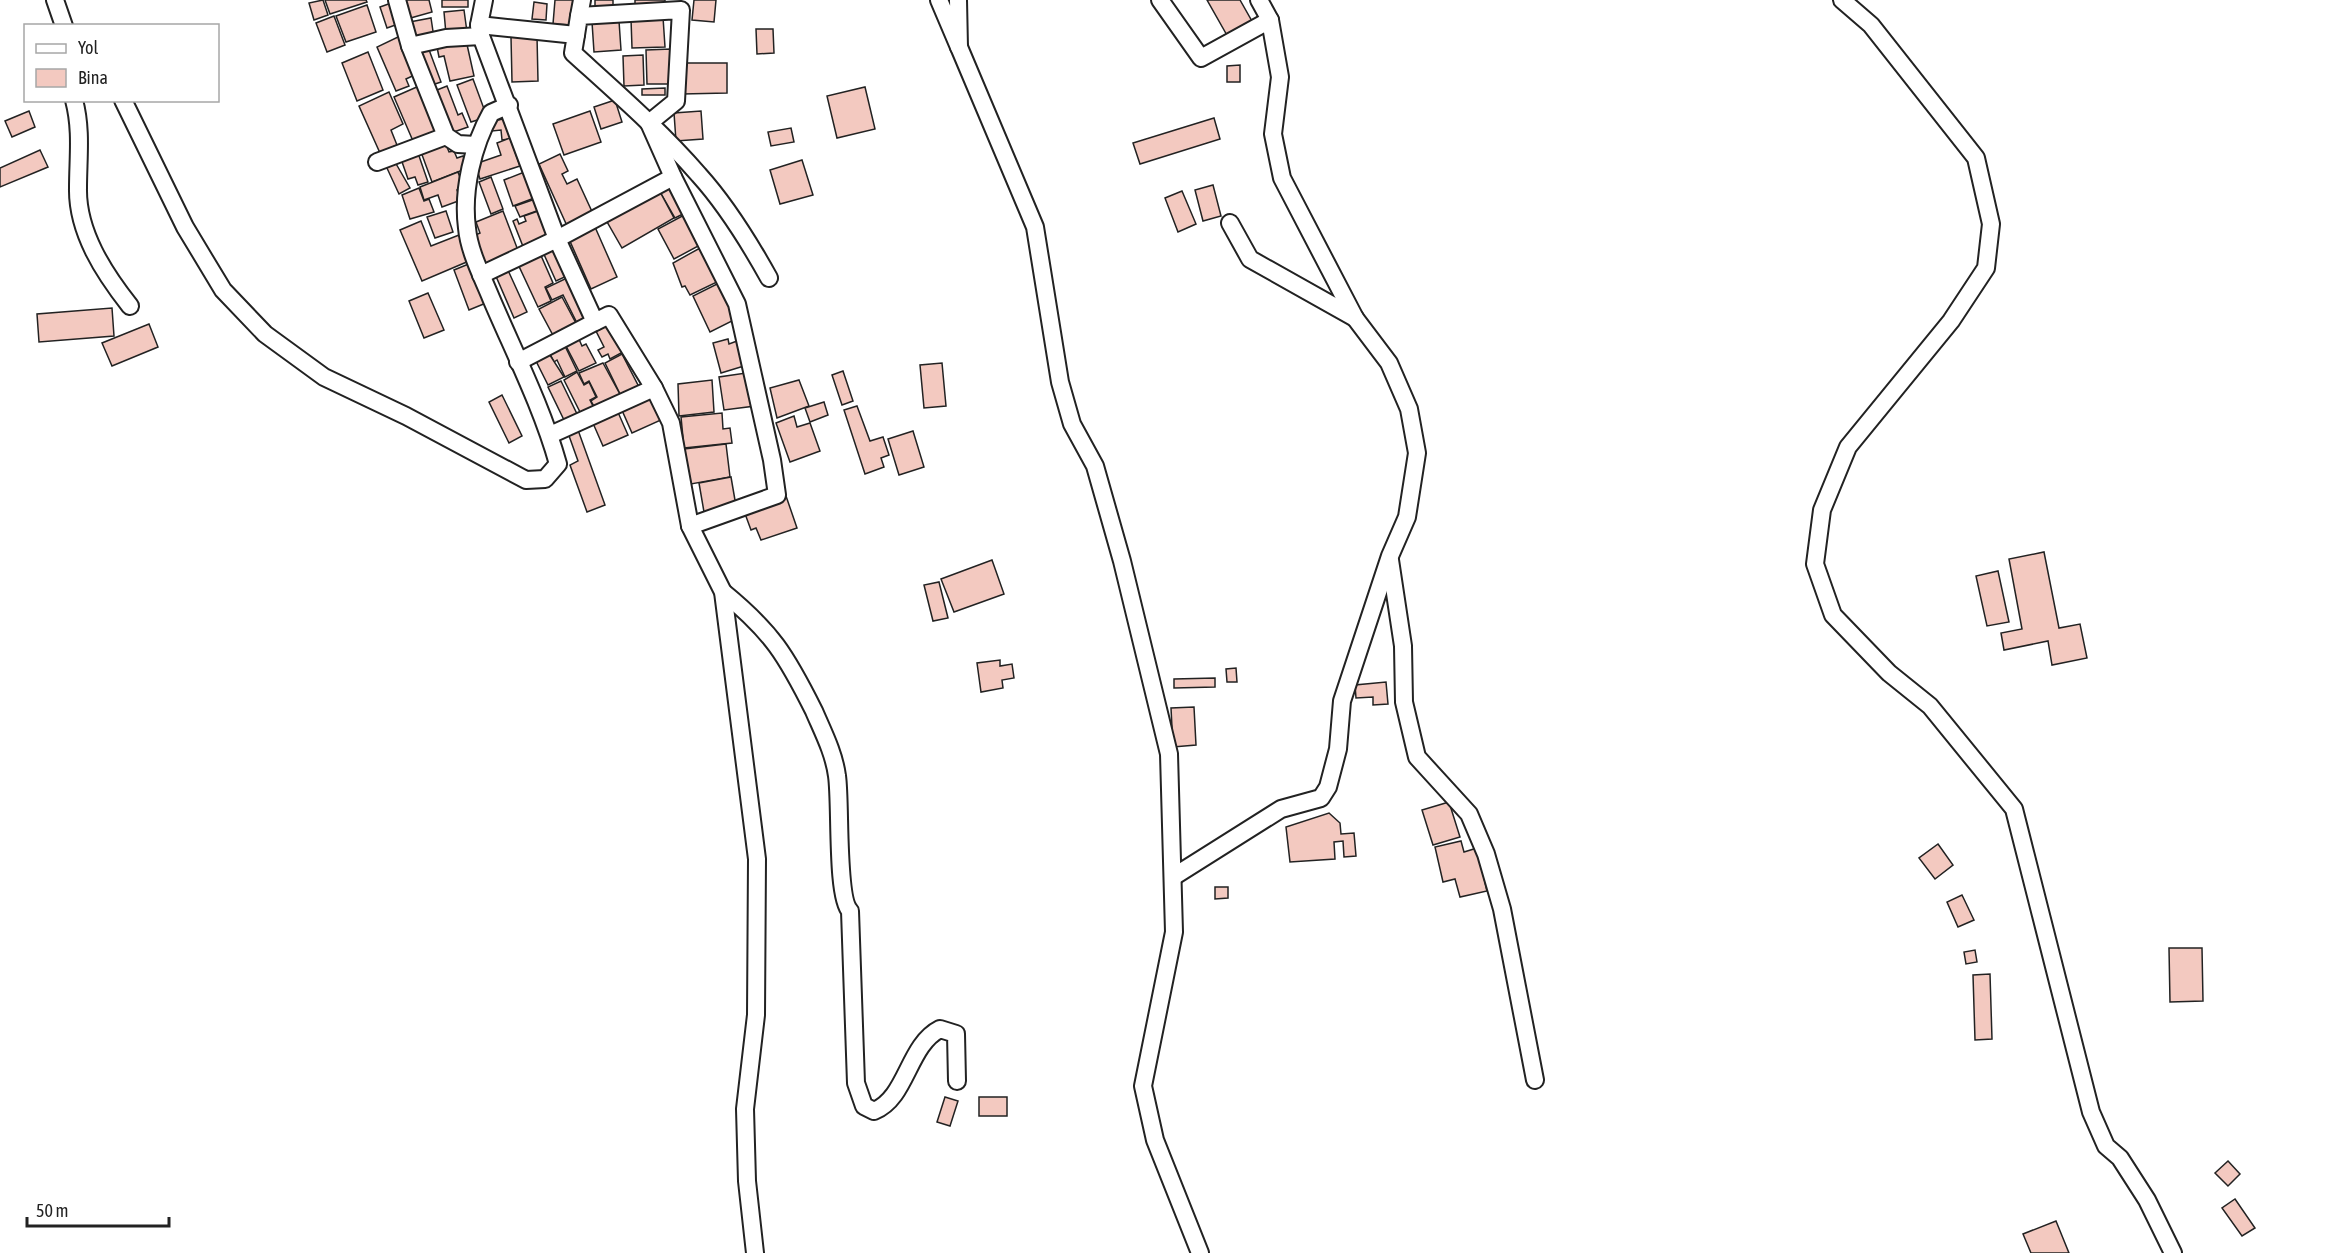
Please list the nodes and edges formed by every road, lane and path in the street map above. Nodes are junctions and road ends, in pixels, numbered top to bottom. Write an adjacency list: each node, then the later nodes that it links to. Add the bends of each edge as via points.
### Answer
1 (55, 0): 11 (street)
2 (397, 0): 14 (street)
3 (484, 0): 12 (street)
4 (939, 0): 15 (street)
5 (958, 0): 15 (street)
6 (1160, 0): 10 (street, via 1201,58)
7 (1259, 0): 10 (street)
8 (1842, 0): 42 (street, via 1871,25 1977,158 1991,224 1986,268 1951,321 1848,447 1822,510 1815,564 1833,615 1889,673 1930,706 2014,809 2091,1112 2106,1146 2120,1158 2147,1200)
9 (580, 8): 13 (street); 19 (street, via 681,10 676,101)
10 (1270, 20): 29 (street, via 1280,77 1273,134 1282,178)
11 (63, 24)
12 (480, 31): 13 (street); 14 (street); 18 (street)
13 (576, 34): 19 (street, via 573,53)
14 (410, 46): 20 (street)
15 (959, 47): 37 (street, via 1035,226 1060,382 1072,424 1095,466 1122,561 1169,754)
16 (74, 102): 28 (street, via 81,135 78,192 87,235 107,277)
17 (124, 102): 33 (street, via 185,227 223,290 265,334 324,377 526,480 545,479 558,464)
18 (509, 105): 21 (street, via 491,113); 25 (street)
19 (649, 123): 23 (street); 27 (street, via 700,175 740,228)
20 (446, 136): 21 (street, via 458,144); 22 (street)
21 (476, 145): 26 (street, via 469,182 467,229)
22 (377, 162)
23 (673, 177): 25 (street); 34 (street, via 737,304 777,495)
24 (1230, 223): 29 (street, via 1251,259)
25 (557, 239): 26 (street); 30 (street)
26 (481, 274): 31 (street)
27 (769, 278)
28 (130, 306)
29 (1355, 318): 35 (street, via 1389,363 1409,409 1417,453 1407,517)
30 (595, 322): 31 (street); 32 (street, via 609,315)
31 (518, 362): 33 (street)
32 (654, 388): 33 (street); 34 (street, via 670,423)
33 (550, 435)
34 (690, 526): 36 (street)
35 (1390, 556): 37 (street, via 1342,701 1338,749 1328,787 1321,798 1281,809); 38 (street, via 1403,646 1404,702 1418,758 1469,814 1486,854 1502,909)
36 (723, 592): 39 (street, via 754,617 788,660 827,739 837,774 841,883 845,906 850,911 856,1083 864,1106 874,1111 885,1105 922,1048 940,1029 956,1034); 40 (street, via 757,859 756,1014 745,1109)
37 (1173, 877): 41 (street, via 1173,932 1143,1086 1155,1140)
38 (1535, 1080)
39 (957, 1081)
40 (755, 1253)
41 (1200, 1253)
42 (2173, 1253)

